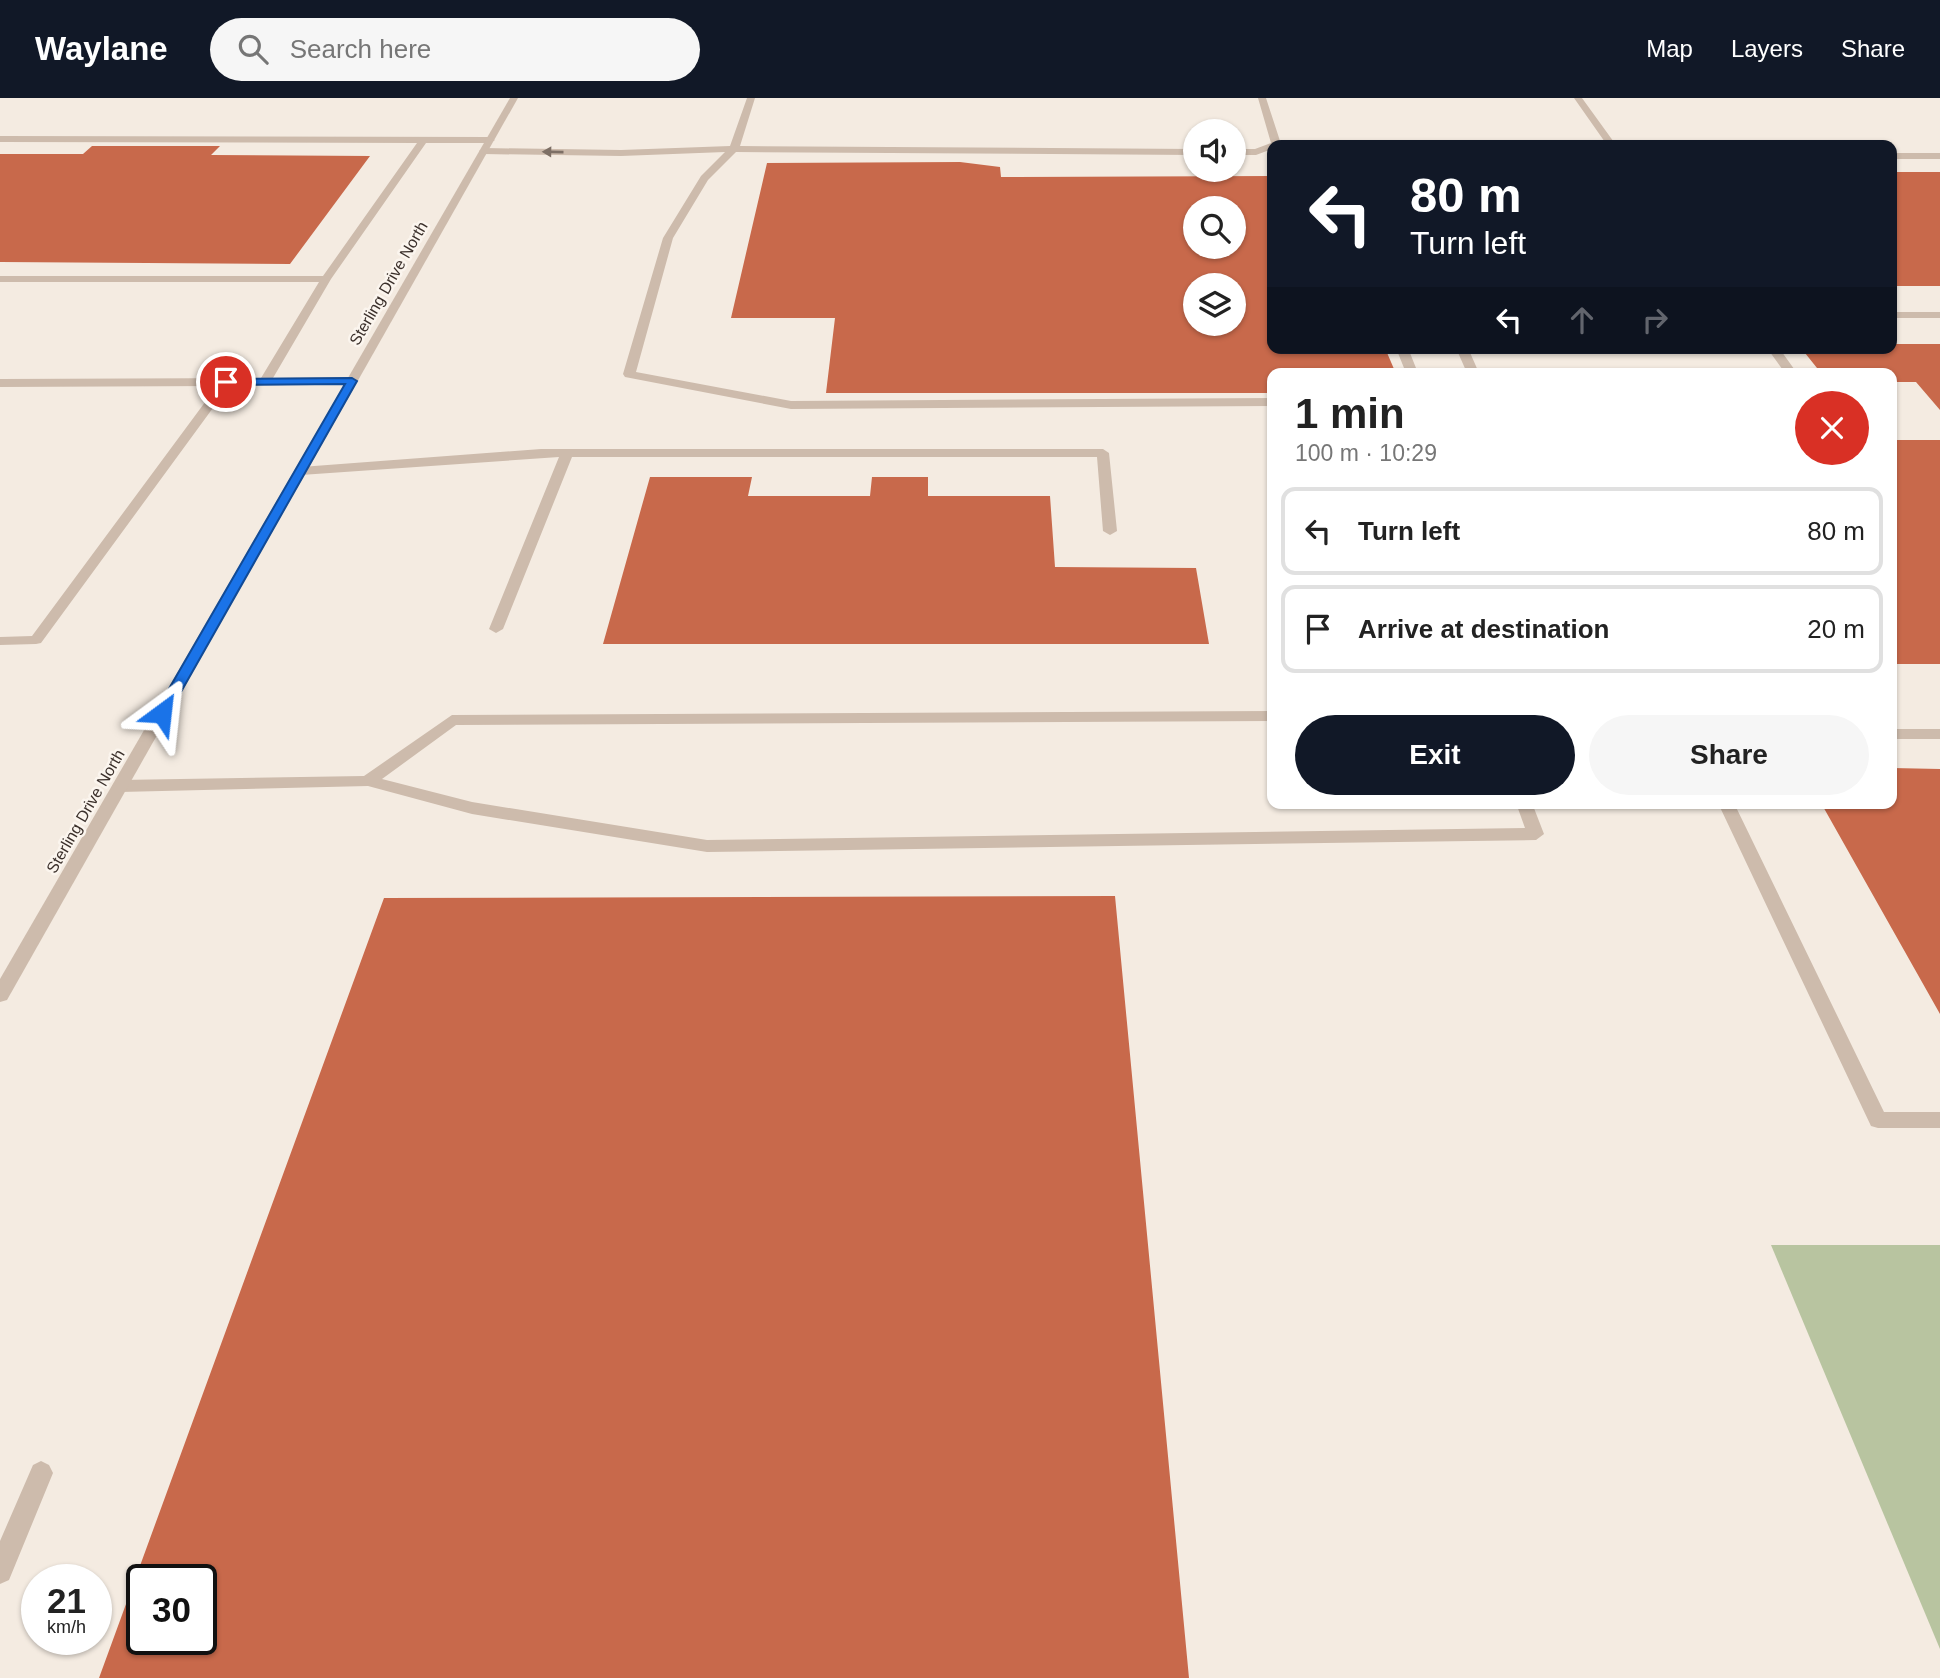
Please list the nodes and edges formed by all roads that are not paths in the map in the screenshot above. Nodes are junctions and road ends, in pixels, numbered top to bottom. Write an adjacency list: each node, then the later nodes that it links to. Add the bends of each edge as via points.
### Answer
1 (514, 98): 9 (street, Sterling Drive North)
2 (751, 98): 11 (street)
3 (1262, 98): 7 (street)
4 (1578, 98): 8 (street)
5 (0, 139): 6 (street)
6 (423, 140): 9 (street); 17 (street)
7 (1274, 140)
8 (1608, 140)
9 (487, 146): 11 (street, one-way to 9, via 621,153); 20 (street, Sterling Drive North)
10 (1267, 148): 13 (street)
11 (734, 149): 12 (street); 24 (street, via 704,178 668,238 629,374 791,405)
12 (1183, 152)
13 (1246, 152)
14 (1897, 156): 15 (street)
15 (1940, 156)
16 (0, 279): 17 (street)
17 (326, 279): 22 (street)
18 (1897, 315): 19 (street)
19 (1940, 315)
20 (352, 381): 22 (street); 26 (street, Sterling Drive North)
21 (226, 382): 22 (street); 23 (street); 29 (street, via 36,640)
22 (265, 382)
23 (0, 383)
24 (1267, 402)
25 (566, 453): 26 (street); 27 (street, via 1103,453); 28 (street)
26 (301, 471): 34 (street, Sterling Drive North)
27 (1110, 531)
28 (496, 629)
29 (0, 641)
30 (1267, 716): 33 (street, via 452,720)
31 (1897, 734): 32 (street)
32 (1940, 734)
33 (368, 781): 34 (street); 35 (street, via 472,808 706,846 1536,834)
34 (120, 786): 37 (street, Sterling Drive North)
35 (1526, 809)
36 (1729, 809): 38 (street, via 1878,1120)
37 (0, 995)
38 (1940, 1121)
39 (41, 1473): 40 (street)
40 (0, 1571)

